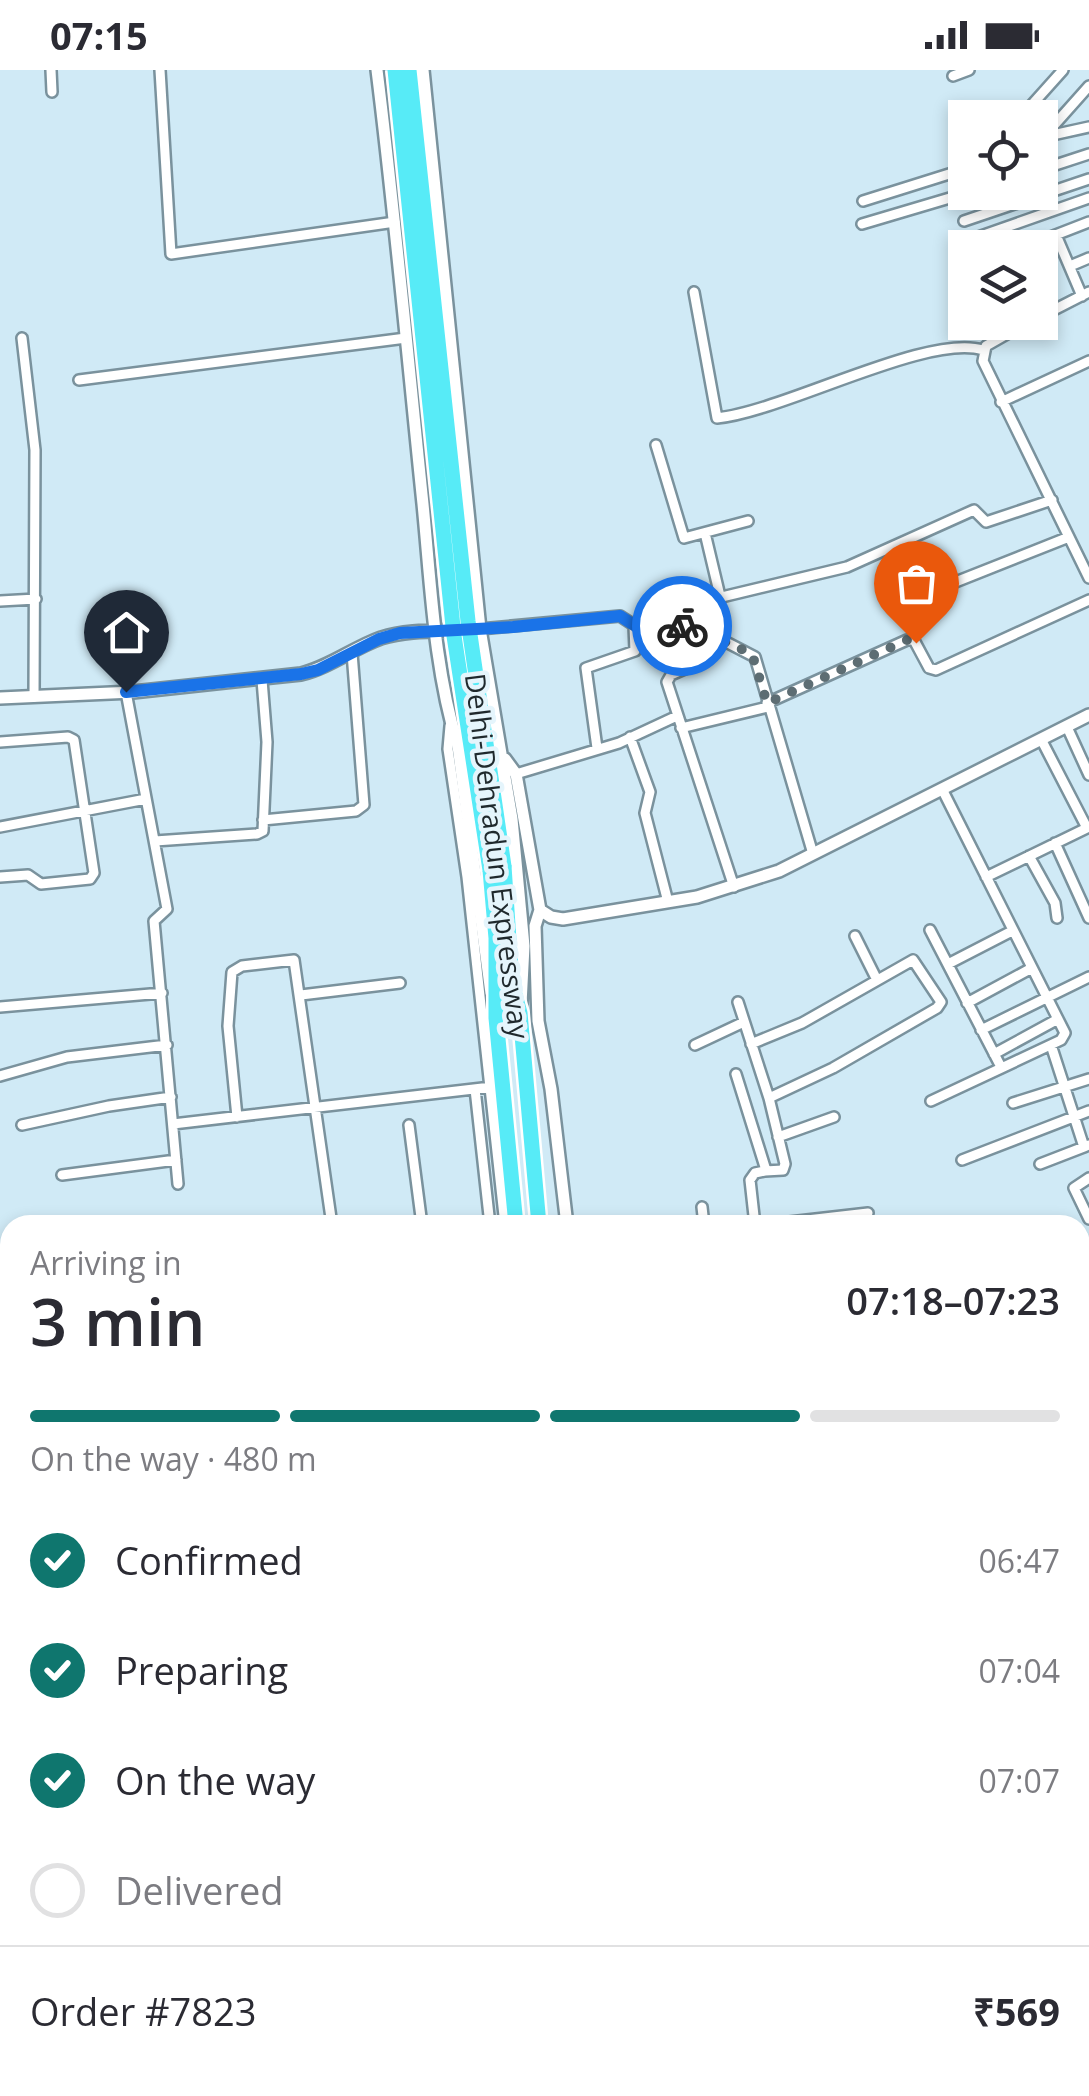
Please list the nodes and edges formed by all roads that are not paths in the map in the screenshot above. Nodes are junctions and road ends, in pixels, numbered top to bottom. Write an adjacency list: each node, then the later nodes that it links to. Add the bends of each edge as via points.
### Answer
1 (51, 70): 11 (street)
2 (160, 70): 24 (street, via 172,254)
3 (377, 70): 24 (street)
4 (395, 70): 86 (highway, Delhi-Dehradun Expressway, bridge, via 454,636)
5 (410, 70): 86 (highway, Delhi-Dehradun Expressway, bridge)
6 (423, 70): 54 (street)
7 (970, 70): 9 (street)
8 (1063, 70): 12 (street)
9 (953, 76)
10 (1089, 86): 13 (street)
11 (52, 92)
12 (1036, 100)
13 (1058, 121)
14 (1089, 127): 15 (street)
15 (1058, 134)
16 (1089, 154): 17 (street)
17 (1058, 164)
18 (948, 174): 22 (street)
19 (1089, 179): 23 (street)
20 (1089, 198): 27 (street)
21 (948, 199): 26 (street)
22 (862, 201)
23 (964, 220)
24 (395, 222): 36 (street)
25 (1089, 222): 28 (street)
26 (862, 224)
27 (997, 230)
28 (1058, 234)
29 (1058, 239): 31 (street)
30 (1089, 258): 31 (street)
31 (1070, 266): 33 (street)
32 (694, 292): 38 (street, via 717,418 926,353)
33 (1086, 294): 34 (street)
34 (1058, 308)
35 (22, 338): 50 (street, via 35,450)
36 (406, 338): 40 (street); 56 (street)
37 (999, 340): 38 (street)
38 (983, 350): 41 (street)
39 (1089, 361): 41 (street)
40 (79, 380)
41 (1001, 402): 43 (street)
42 (656, 445): 45 (street, via 682,536)
43 (1052, 500): 46 (street); 49 (street, via 986,522 974,510 847,567)
44 (748, 521): 45 (street)
45 (705, 533): 49 (street)
46 (1069, 537): 47 (street); 48 (street)
47 (1089, 578)
48 (953, 583)
49 (720, 596): 55 (street, via 697,604)
50 (36, 599): 52 (street); 61 (street)
51 (1089, 600): 63 (street, via 936,670 928,668 914,640 907,640)
52 (0, 601)
53 (634, 626): 54 (street, via 620,616); 55 (street); 72 (street, via 634,652 586,668)
54 (480, 629): 56 (street); 73 (street)
55 (695, 629): 57 (street)
56 (435, 631): 58 (street, via 400,633); 66 (street)
57 (698, 642): 63 (street, via 726,642 752,654); 65 (street, via 696,664 668,678)
58 (352, 652): 59 (street, via 318,670); 79 (street, via 364,805)
59 (262, 680): 60 (street); 79 (street)
60 (126, 692): 61 (street); 77 (street)
61 (34, 697): 62 (street)
62 (0, 698)
63 (768, 705): 68 (street); 84 (street)
64 (1089, 715): 67 (street)
65 (677, 716): 68 (street); 69 (street)
66 (450, 720): 109 (street); 123 (street, via 448,749)
67 (1067, 727): 70 (street); 75 (street)
68 (681, 728): 89 (street)
69 (630, 737): 72 (street); 90 (street, via 650,792 646,813)
70 (1042, 740): 76 (street); 81 (street)
71 (0, 742): 78 (street, via 71,737)
72 (597, 748): 74 (street)
73 (501, 753): 74 (street); 108 (street, via 524,946)
74 (516, 774): 91 (street)
75 (1089, 775)
76 (942, 789): 84 (street); 88 (street)
77 (146, 799): 78 (street); 82 (street)
78 (85, 810): 80 (street); 87 (street, via 92,878 41,884 28,875)
79 (264, 820): 82 (street, via 257,834)
80 (0, 827)
81 (1088, 827): 83 (street)
82 (155, 841): 102 (street, via 167,909 154,918)
83 (1055, 844): 85 (street); 93 (street)
84 (813, 854): 89 (street)
85 (1029, 856): 88 (street); 92 (street, via 1056,903)
86 (497, 868): 108 (highway, Delhi-Dehradun Expressway); 109 (highway, Delhi-Dehradun Expressway)
87 (0, 877)
88 (986, 877): 95 (street)
89 (734, 887): 90 (street)
90 (668, 902): 91 (street, via 563,919)
91 (540, 910): 154 (street, via 538,1021)
92 (1057, 918)
93 (1089, 918)
94 (930, 930): 97 (street)
95 (1012, 931): 97 (street); 98 (street)
96 (855, 936): 100 (street)
97 (948, 964): 106 (street)
98 (1030, 969): 104 (street); 106 (street)
99 (1089, 977): 104 (street)
100 (877, 980): 113 (street, via 802,1024); 126 (street, via 913,960 941,1004)
101 (400, 982): 103 (street)
102 (162, 993): 107 (street); 114 (street)
103 (300, 995): 129 (street); 131 (street, via 294,960 232,972 228,1026)
104 (1046, 998): 110 (street); 112 (street)
105 (738, 1002): 111 (street)
106 (967, 1003): 112 (street)
107 (0, 1007)
108 (520, 1013): 153 (highway, Delhi-Dehradun Expressway)
109 (496, 1018): 152 (highway, Delhi-Dehradun Expressway)
110 (1058, 1019): 116 (street, via 1064,1037); 117 (street)
111 (744, 1022): 113 (street); 115 (street)
112 (982, 1030): 117 (street)
113 (751, 1044): 126 (street)
114 (167, 1045): 120 (street, via 67,1058); 125 (street)
115 (695, 1045)
116 (1051, 1045): 118 (street); 122 (street)
117 (994, 1054): 118 (street)
118 (1001, 1067): 127 (street)
119 (736, 1074): 142 (street)
120 (0, 1076)
121 (1089, 1079): 122 (street)
122 (1064, 1086): 128 (street); 132 (street)
123 (491, 1087): 124 (street); 151 (street)
124 (475, 1088): 129 (street); 150 (street)
125 (171, 1097): 134 (street); 135 (street)
126 (769, 1098): 137 (street)
127 (931, 1100)
128 (1013, 1103)
129 (316, 1108): 131 (street); 148 (street)
130 (1089, 1111): 132 (street)
131 (236, 1117): 135 (street)
132 (1074, 1117): 138 (street); 140 (street)
133 (834, 1118): 137 (street)
134 (22, 1124)
135 (173, 1124): 139 (street)
136 (408, 1125): 149 (street)
137 (778, 1136): 142 (street, via 784,1169)
138 (1087, 1146): 141 (street)
139 (176, 1160): 143 (street); 145 (street)
140 (962, 1160)
141 (1040, 1164)
142 (765, 1172): 156 (street, via 750,1180)
143 (62, 1175)
144 (1089, 1178): 158 (street, via 1074,1188)
145 (178, 1184)
146 (702, 1207): 155 (street)
147 (868, 1213): 157 (street)
148 (331, 1215)
149 (421, 1215)
150 (489, 1215)
151 (504, 1215)
152 (515, 1215)
153 (538, 1215)
154 (567, 1215)
155 (703, 1215)
156 (754, 1215)
157 (850, 1215)
158 (1087, 1215)

